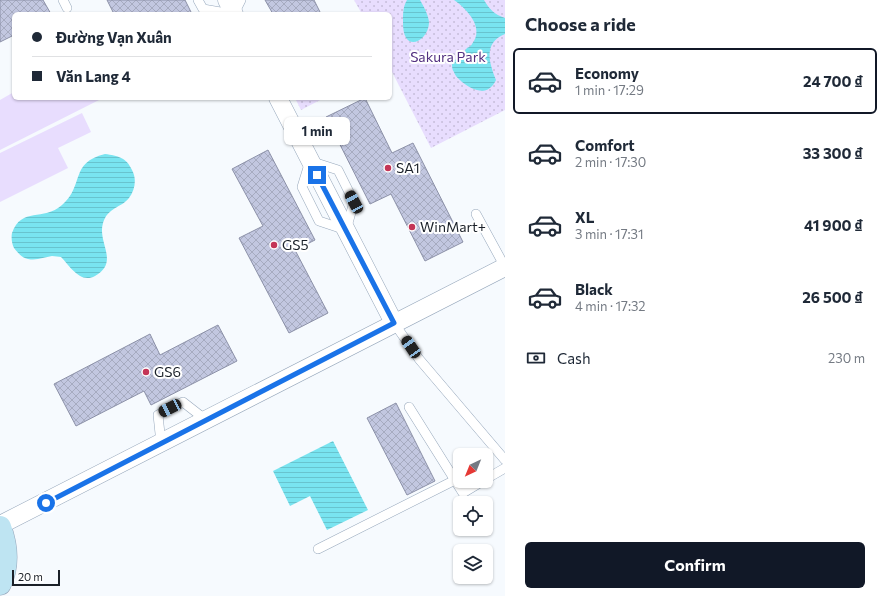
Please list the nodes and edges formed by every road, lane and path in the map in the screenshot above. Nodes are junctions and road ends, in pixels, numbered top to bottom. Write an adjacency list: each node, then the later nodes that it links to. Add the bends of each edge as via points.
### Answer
1 (198, 0): 4 (lane, via 203,9)
2 (227, 0): 5 (street)
3 (241, 0): 6 (lane)
4 (221, 12)
5 (232, 12)
6 (234, 12)
7 (279, 100): 10 (street)
8 (476, 214): 9 (lane)
9 (505, 267): 10 (street)
10 (394, 323): 12 (street); 14 (lane, via 419,359)
11 (409, 408): 17 (lane)
12 (206, 420): 13 (street); 13 (lane, via 183,402 177,405 158,415)
13 (161, 443): 21 (street)
14 (505, 460)
15 (505, 468): 16 (lane)
16 (493, 475)
17 (453, 477)
18 (453, 481): 22 (lane)
19 (460, 488): 20 (lane, via 463,493)
20 (471, 488)
21 (0, 526): 23 (street, via 6,552 6,566)
22 (318, 549)
23 (0, 584)

